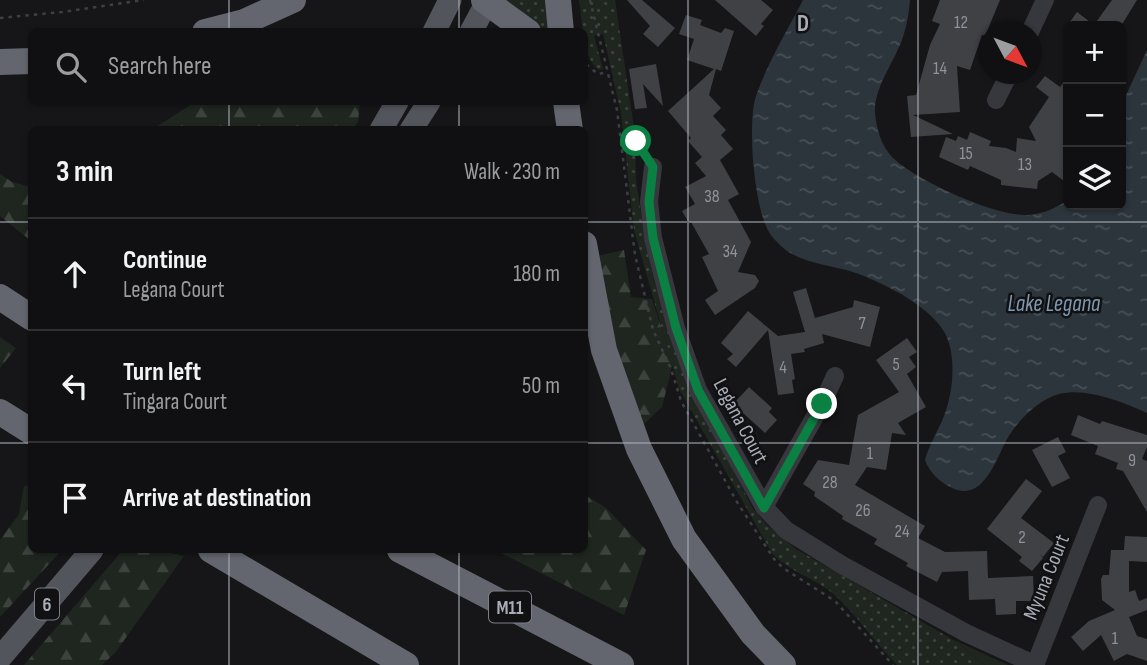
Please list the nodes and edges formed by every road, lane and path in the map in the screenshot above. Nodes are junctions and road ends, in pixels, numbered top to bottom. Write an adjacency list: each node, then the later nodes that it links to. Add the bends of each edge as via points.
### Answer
1 (144, 0): 8 (path)
2 (293, 0): 10 (highway)
3 (450, 0): 11 (main road)
4 (558, 0): 14 (highway)
5 (590, 0): 15 (path)
6 (1045, 0): 9 (street)
7 (487, 1): 12 (main road); 13 (highway)
8 (0, 18)
9 (1035, 21)
10 (221, 28)
11 (436, 28)
12 (473, 28)
13 (523, 28)
14 (561, 28)
15 (600, 36)
16 (28, 61): 17 (highway)
17 (0, 62)
18 (588, 66): 19 (path, via 598,74)
19 (608, 72)
20 (1004, 84): 21 (street)
21 (996, 100)
22 (395, 105): 25 (main road)
23 (427, 105): 26 (main road)
24 (566, 105): 27 (highway)
25 (383, 126)
26 (414, 126)
27 (569, 126)
28 (620, 145): 29 (path, via 636,141)
29 (653, 167): 37 (street, Legana Court, via 649,202 653,238 676,328 698,390)
30 (588, 265): 44 (highway, via 604,350 639,449 684,539 753,634)
31 (0, 297): 32 (highway)
32 (28, 315)
33 (835, 376): 37 (street)
34 (0, 412): 35 (highway)
35 (28, 430)
36 (1098, 505): 45 (street, Myuna Court)
37 (764, 508): 45 (street, Legana Court, via 786,530 842,565 966,634)
38 (89, 553): 41 (main road, 6)
39 (216, 553): 42 (highway)
40 (406, 553): 43 (highway, M11)
41 (0, 658)
42 (406, 665)
43 (621, 665)
44 (783, 665)
45 (1036, 665)

